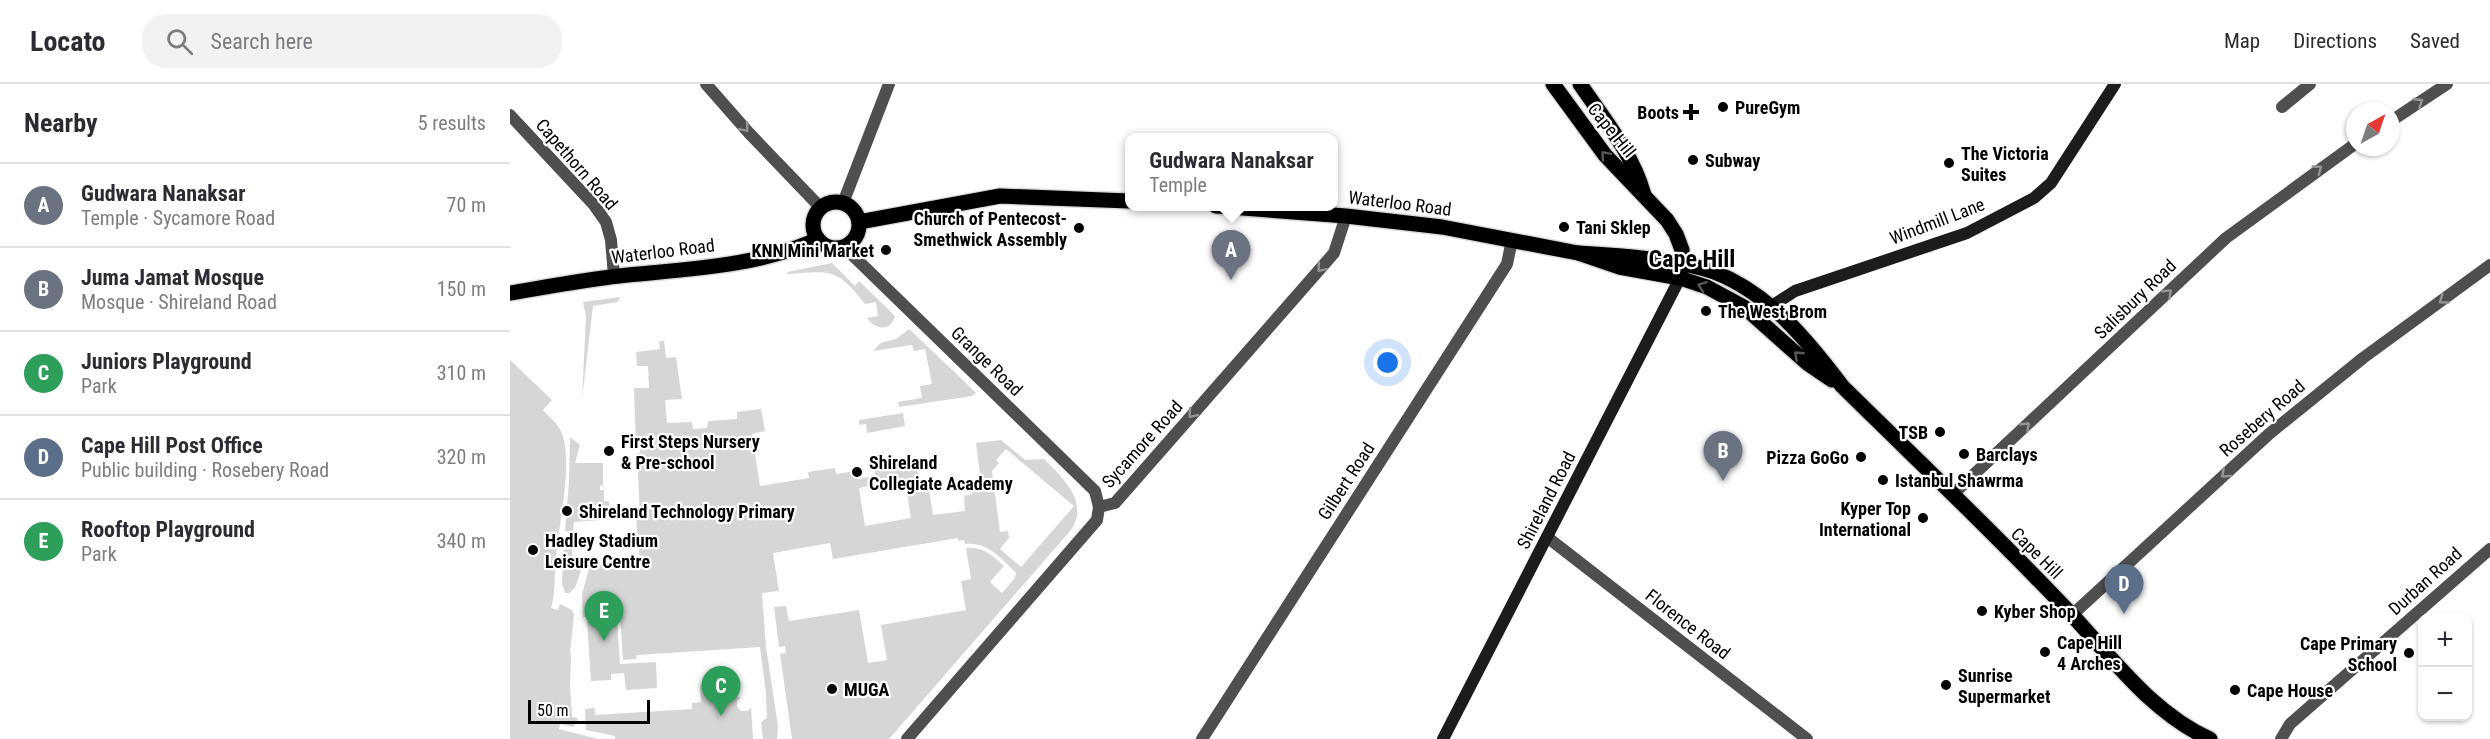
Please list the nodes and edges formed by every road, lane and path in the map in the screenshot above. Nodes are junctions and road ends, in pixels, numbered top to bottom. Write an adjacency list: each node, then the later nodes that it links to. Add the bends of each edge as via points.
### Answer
1 (706, 84): 15 (street, one-way to 15)
2 (889, 84): 14 (street)
3 (1580, 84): 12 (main road, Cape Hill, via 1629,158)
4 (2115, 84): 26 (main road, Windmill Lane, via 2051,183 2034,198 1967,233 1809,285)
5 (2310, 84): 8 (street)
6 (2447, 84): 9 (street, one-way to 6)
7 (1554, 85): 12 (main road, Cape Hill, one-way to 7, via 1605,155)
8 (2282, 107)
9 (2400, 114)
10 (510, 115): 24 (street, Capethorn Road, via 606,222)
11 (2346, 151): 29 (street, Salisbury Road, one-way to 11, via 2226,238)
12 (1644, 198): 23 (main road, Cape Hill, via 1676,234 1682,250)
13 (1125, 201): 18 (main road, via 1000,196)
14 (843, 203): 15 (main road); 18 (main road, via 855,212)
15 (821, 208): 19 (main road, via 814,223)
16 (1274, 211): 17 (main road, Waterloo Road)
17 (1346, 216): 20 (main road, Waterloo Road); 30 (street, Sycamore Road, one-way to 30, via 1334,252 1115,503)
18 (859, 222): 21 (main road, via 855,238)
19 (818, 239): 21 (main road, via 827,246); 24 (main road, Waterloo Road, via 794,250 717,266)
20 (1512, 240): 23 (main road, Waterloo Road, via 1578,253 1621,256); 35 (street, Gilbert Road, via 1507,264)
21 (843, 246): 30 (street, Grange Road, via 1095,491)
22 (2490, 265): 33 (street, Rosebery Road, one-way to 33, via 2363,358 2269,434)
23 (1681, 272): 26 (main road, Cape Hill, via 1712,272 1740,284); 27 (main road, Cape Hill, one-way to 23); 31 (main road, Shireland Road, via 1669,303)
24 (614, 276): 25 (main road, Waterloo Road)
25 (510, 293)
26 (1770, 307): 27 (main road, Windmill Lane); 28 (main road, Cape Hill, via 1816,352)
27 (1758, 318): 28 (main road, Cape Hill, one-way to 27, via 1806,363)
28 (1842, 386): 29 (main road, Cape Hill)
29 (1952, 495): 33 (main road, Cape Hill)
30 (1099, 507): 34 (street, Sycamore Road, via 1097,520)
31 (1547, 537): 36 (main road, Shireland Road); 37 (street, Florence Road)
32 (2490, 549): 39 (street, Durban Road, via 2290,724)
33 (2072, 615): 38 (main road, Cape Hill, via 2136,684 2183,724)
34 (908, 739)
35 (1202, 739)
36 (1443, 739)
37 (1807, 739)
38 (2210, 739)
39 (2280, 739)

